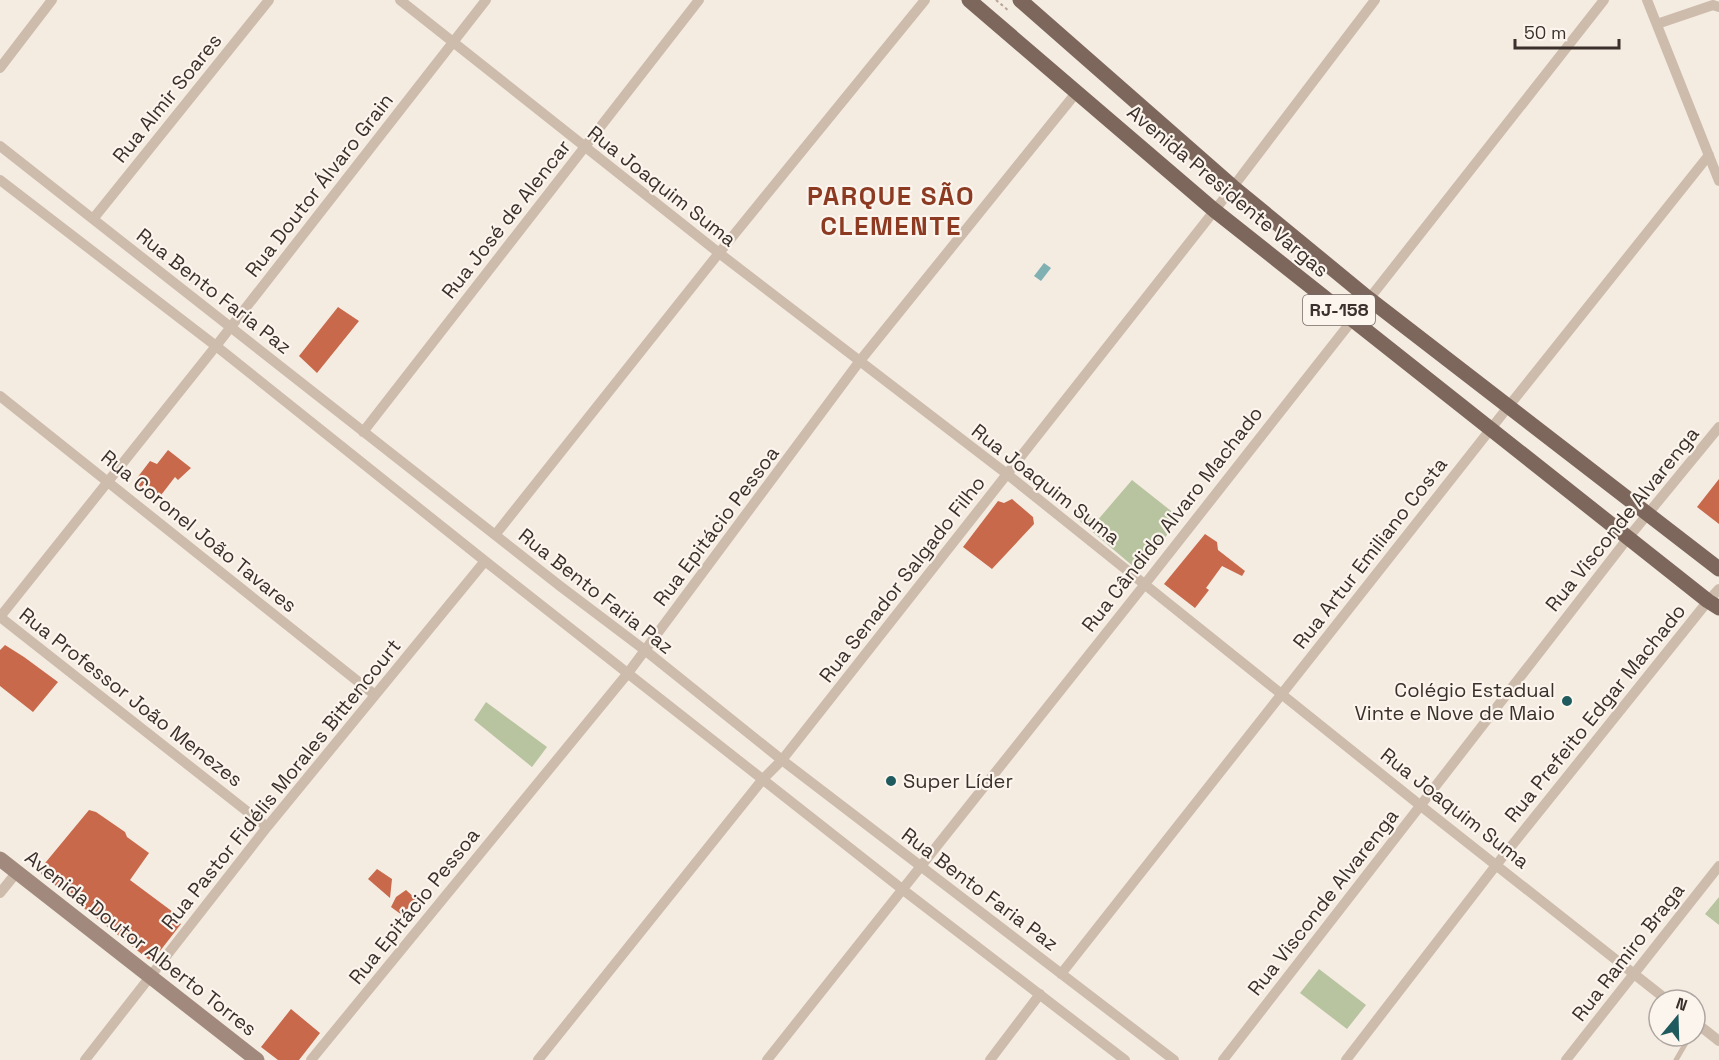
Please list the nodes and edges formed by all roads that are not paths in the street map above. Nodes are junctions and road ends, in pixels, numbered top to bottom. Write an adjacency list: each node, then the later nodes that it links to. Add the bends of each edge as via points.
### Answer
1 (52, 0): 15 (street)
2 (268, 0): 24 (street, Rua Almir Soares)
3 (400, 0): 14 (street, Rua Joaquim Suma)
4 (486, 0): 14 (street, Rua Doutor Álvaro Grain)
5 (699, 0): 18 (street, Rua José de Alencar)
6 (925, 0): 25 (street)
7 (969, 0): 16 (main road, Avenida Presidente Vargas / RJ-158)
8 (1020, 0): 22 (main road, Avenida Presidente Vargas / RJ-158)
9 (1374, 0): 22 (street, Rua Senador Salgado Filho)
10 (1604, 0): 26 (street, Rua Cândido Alvaro Machado)
11 (1647, 0): 13 (street)
12 (1719, 7): 13 (street, via 1713,5)
13 (1657, 24): 19 (street)
14 (454, 42): 18 (street, Rua Joaquim Suma); 28 (street, Rua Doutor Álvaro Grain)
15 (0, 68)
16 (1076, 93): 23 (main road, Avenida Presidente Vargas / RJ-158); 30 (street, Rua Epitácio Pessoa)
17 (0, 146): 24 (street, Rua Bento Faria Paz)
18 (585, 148): 25 (street, Rua Joaquim Suma); 35 (street, Rua José de Alencar)
19 (1709, 155): 21 (street); 32 (street, Rua Artur Emiliano Costa)
20 (0, 180): 29 (street)
21 (1719, 181)
22 (1233, 187): 23 (street, Rua Senador Salgado Filho); 26 (main road, Avenida Presidente Vargas / RJ-158)
23 (1214, 210): 27 (main road, Avenida Presidente Vargas / RJ-158); 36 (street, Rua Senador Salgado Filho)
24 (93, 219): 28 (street, Rua Bento Faria Paz)
25 (718, 253): 30 (street, Rua Joaquim Suma); 39 (street)
26 (1368, 298): 27 (street, Rua Cândido Alvaro Machado); 32 (main road, Avenida Presidente Vargas / RJ-158)
27 (1352, 320): 34 (main road, Avenida Presidente Vargas / RJ-158); 43 (street, Rua Cândido Alvaro Machado)
28 (231, 327): 29 (street, Rua Doutor Álvaro Grain); 35 (street, Rua Bento Faria Paz)
29 (216, 346): 37 (street, Rua Doutor Álvaro Grain); 41 (street)
30 (859, 362): 36 (street, Rua Joaquim Suma); 47 (street, Rua Epitácio Pessoa)
31 (0, 396): 37 (street, Rua Coronel João Tavares)
32 (1508, 407): 34 (street, Rua Artur Emiliano Costa); 38 (main road, Avenida Presidente Vargas / RJ-158)
33 (1719, 427): 38 (street, Rua Visconde Alvarenga)
34 (1491, 429): 40 (main road, Avenida Presidente Vargas / RJ-158); 49 (street, Rua Artur Emiliano Costa)
35 (363, 432): 39 (street, Rua Bento Faria Paz)
36 (1007, 474): 43 (street, Rua Joaquim Suma); 51 (street, Rua Senador Salgado Filho)
37 (108, 481): 46 (street, Rua Doutor Álvaro Grain); 50 (street, Rua Coronel João Tavares)
38 (1647, 514): 40 (street, Rua Visconde Alvarenga); 42 (main road, Avenida Presidente Vargas / RJ-158)
39 (495, 535): 47 (street, Rua Bento Faria Paz)
40 (1628, 538): 45 (main road, Avenida Presidente Vargas / RJ-158); 53 (street, Rua Visconde Alvarenga)
41 (485, 561): 48 (street); 50 (street, Rua Pastor Fidélis Morales Bittencourt)
42 (1719, 569)
43 (1145, 584): 49 (street, Rua Joaquim Suma); 57 (street, Rua Cândido Alvaro Machado)
44 (1719, 589): 45 (street, Rua Prefeito Edgar Machado)
45 (1713, 605): 56 (street, Rua Prefeito Edgar Machado)
46 (0, 617): 54 (street, Rua Professor João Menezes)
47 (646, 651): 48 (street, Rua Epitácio Pessoa); 51 (street, Rua Bento Faria Paz)
48 (628, 673): 52 (street); 69 (street, Rua Epitácio Pessoa)
49 (1282, 693): 53 (street, Rua Joaquim Suma); 63 (street, Rua Artur Emiliano Costa)
50 (375, 694): 54 (street, Rua Pastor Fidélis Morales Bittencourt)
51 (782, 759): 52 (street, Rua Senador Salgado Filho); 57 (street, Rua Bento Faria Paz)
52 (763, 779): 60 (street); 70 (street, Rua Senador Salgado Filho)
53 (1421, 806): 56 (street, Rua Joaquim Suma); 75 (street, Rua Visconde Alvarenga)
54 (267, 827): 64 (street, Rua Pastor Fidélis Morales Bittencourt)
55 (0, 859): 59 (main road, Avenida Doutor Alberto Torres)
56 (1497, 864): 62 (street, Rua Joaquim Suma); 76 (street, Rua Prefeito Edgar Machado)
57 (920, 866): 60 (street, Rua Cândido Alvaro Machado); 63 (street, Rua Bento Faria Paz)
58 (1719, 866): 62 (street, Rua Ramiro Braga)
59 (17, 872): 61 (street); 64 (main road, Avenida Doutor Alberto Torres)
60 (902, 889): 66 (street); 71 (street, Rua Cândido Alvaro Machado)
61 (0, 894)
62 (1634, 973): 65 (street, Rua Joaquim Suma); 77 (street, Rua Ramiro Braga)
63 (1061, 974): 74 (street, Rua Bento Faria Paz)
64 (150, 977): 67 (street, Rua Pastor Fidélis Morales Bittencourt); 68 (main road, Avenida Doutor Alberto Torres)
65 (1653, 988)
66 (1040, 994): 72 (street); 73 (street)
67 (85, 1060)
68 (257, 1060)
69 (311, 1060)
70 (538, 1060)
71 (767, 1060)
72 (990, 1060)
73 (1125, 1060)
74 (1174, 1060)
75 (1223, 1060)
76 (1346, 1060)
77 (1566, 1060)

